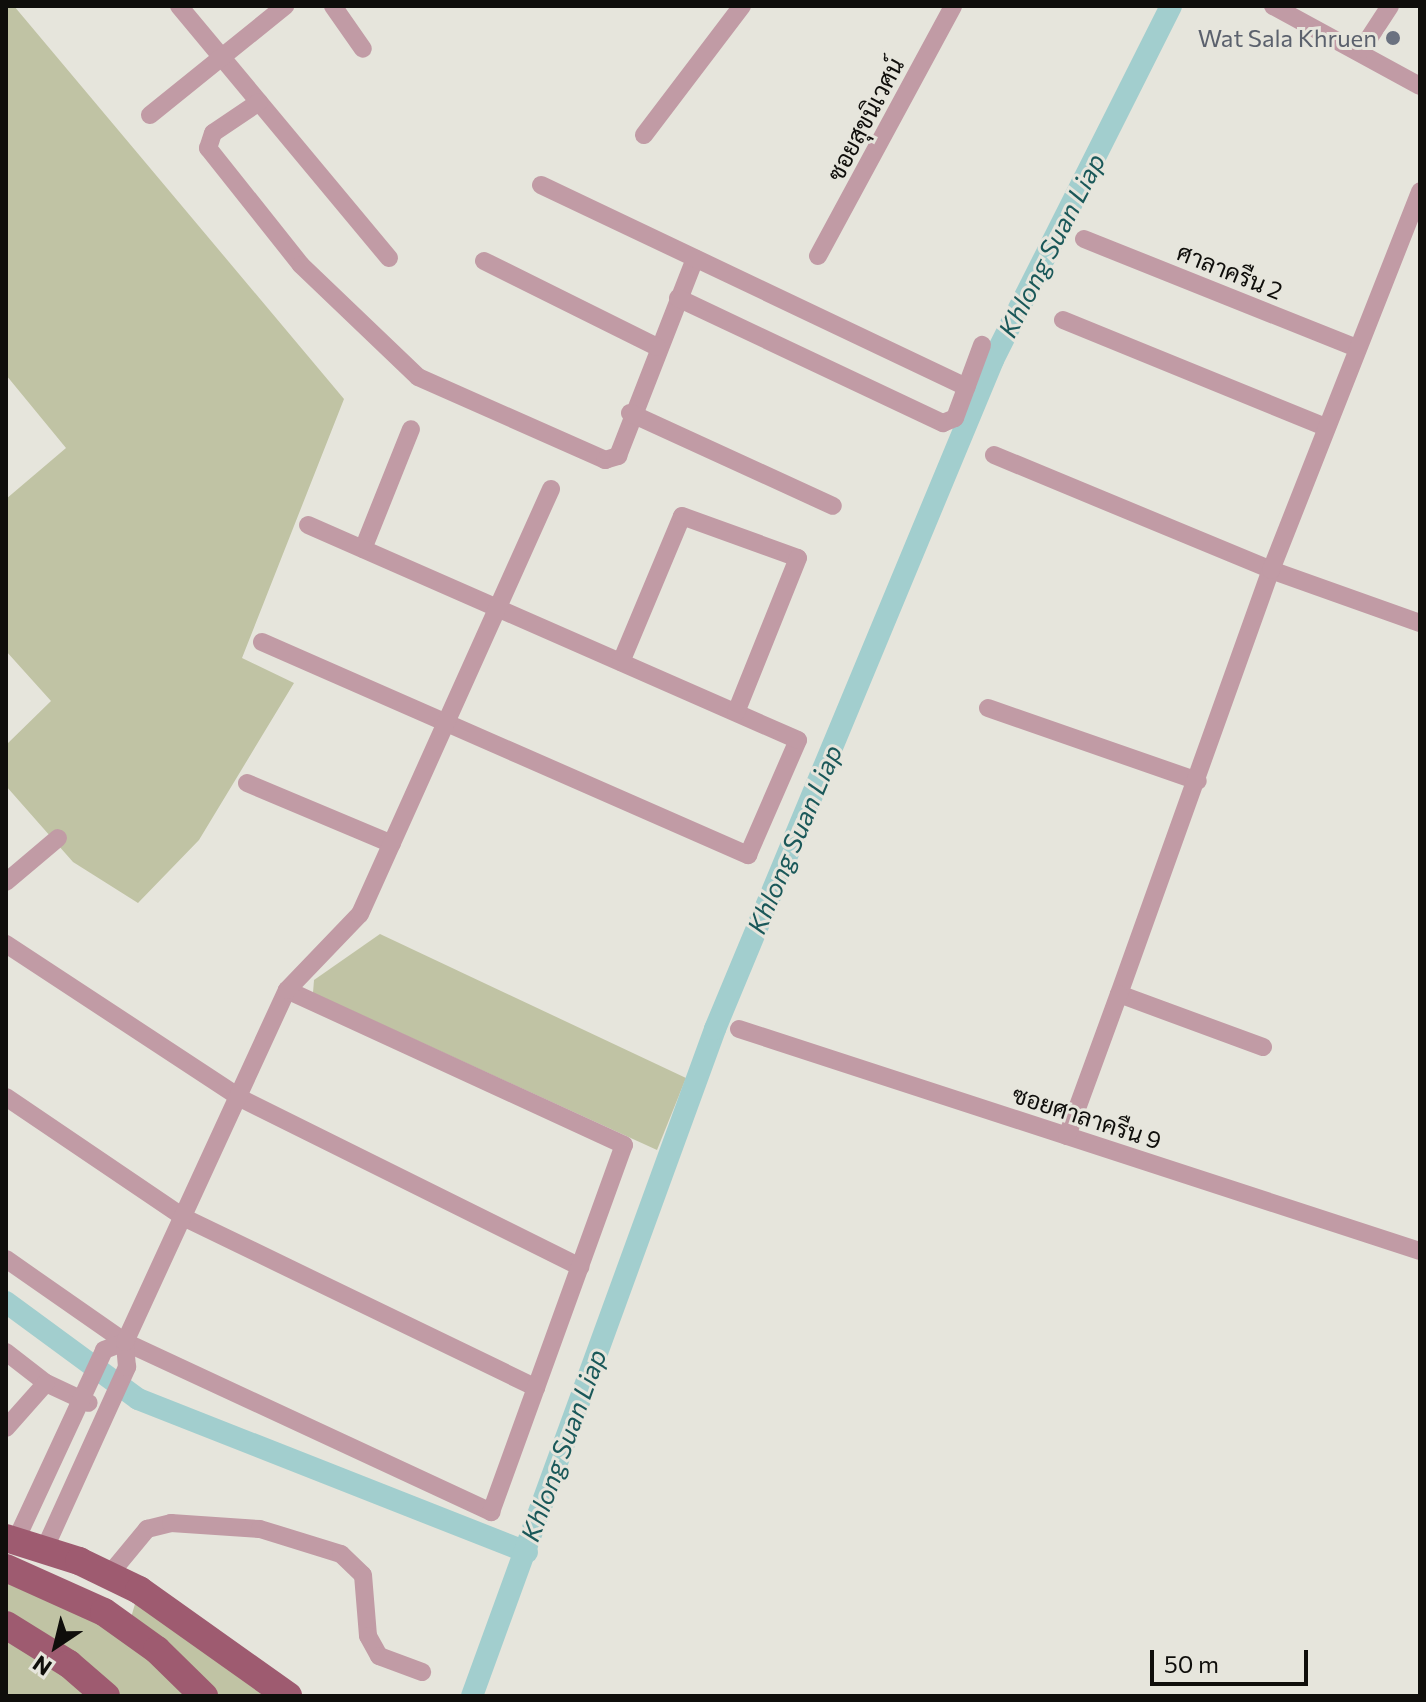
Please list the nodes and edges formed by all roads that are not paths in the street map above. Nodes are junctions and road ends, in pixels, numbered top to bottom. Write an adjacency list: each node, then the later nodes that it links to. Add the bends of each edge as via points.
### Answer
1 (179, 6): 10 (street)
2 (285, 6): 10 (street)
3 (333, 6): 8 (street)
4 (742, 6): 14 (street)
5 (953, 6): 18 (street, ซอยสุขนิเวศน์)
6 (1273, 6): 9 (street)
7 (1390, 6): 9 (street)
8 (363, 49)
9 (1362, 49): 11 (street)
10 (223, 61): 12 (street); 13 (street)
11 (1420, 86)
12 (259, 102): 19 (street); 28 (street, via 213,133 208,148 301,265 391,358 418,377 605,460 618,456)
13 (150, 115)
14 (644, 135)
15 (541, 185): 20 (street)
16 (1420, 191): 26 (street)
17 (1084, 239): 26 (street, ศาลาครืน 2)
18 (818, 256)
19 (389, 258)
20 (695, 258): 22 (street); 27 (street)
21 (484, 261): 25 (street)
22 (678, 298): 25 (street); 27 (street, via 943,423 955,418)
23 (1063, 320): 29 (street)
24 (982, 345): 27 (street)
25 (657, 347): 28 (street)
26 (1357, 348): 29 (street)
27 (967, 387)
28 (630, 413): 33 (street)
29 (1325, 427): 36 (street)
30 (411, 429): 35 (street)
31 (994, 455): 36 (street)
32 (551, 489): 37 (street)
33 (833, 506)
34 (308, 525): 35 (street)
35 (363, 549): 37 (street)
36 (1271, 570): 38 (street); 44 (street)
37 (498, 608): 40 (street); 43 (street)
38 (1420, 623)
39 (262, 642): 43 (street)
40 (621, 662): 42 (street); 42 (street, via 682,516 798,558)
41 (988, 708): 44 (street)
42 (736, 712): 43 (street, via 798,740 748,855)
43 (445, 724): 47 (street)
44 (1198, 781): 51 (street)
45 (247, 783): 47 (street)
46 (58, 838): 48 (street)
47 (392, 844): 50 (street, via 360,914)
48 (6, 882)
49 (6, 944): 55 (street)
50 (287, 990): 55 (street); 60 (street, via 624,1145)
51 (1119, 994): 53 (street); 56 (street)
52 (739, 1029): 56 (street, ซอยศาลาครืน 9)
53 (1263, 1047)
54 (6, 1097): 57 (street)
55 (240, 1098): 57 (street); 60 (street)
56 (1067, 1136): 58 (street, ซอยศาลาครืน 9)
57 (185, 1218): 61 (street); 64 (street)
58 (1420, 1251)
59 (6, 1259): 61 (street)
60 (580, 1267): 64 (street)
61 (125, 1342): 64 (street, via 491,1512); 65 (street, via 104,1350); 66 (street, via 127,1367)
62 (6, 1352): 63 (street)
63 (46, 1383): 65 (street); 67 (street)
64 (536, 1388)
65 (84, 1391): 66 (street); 68 (street)
66 (110, 1405): 69 (street)
67 (6, 1428)
68 (11, 1539): 69 (main road)
69 (45, 1548): 71 (main road)
70 (6, 1568): 75 (main road, via 77,1596 157,1650)
71 (109, 1575): 73 (street, via 147,1529 171,1523 260,1529 341,1554 363,1575 368,1636 379,1656); 76 (main road, via 198,1627)
72 (6, 1625): 74 (main road)
73 (422, 1672)
74 (106, 1696)
75 (204, 1696)
76 (288, 1696)

